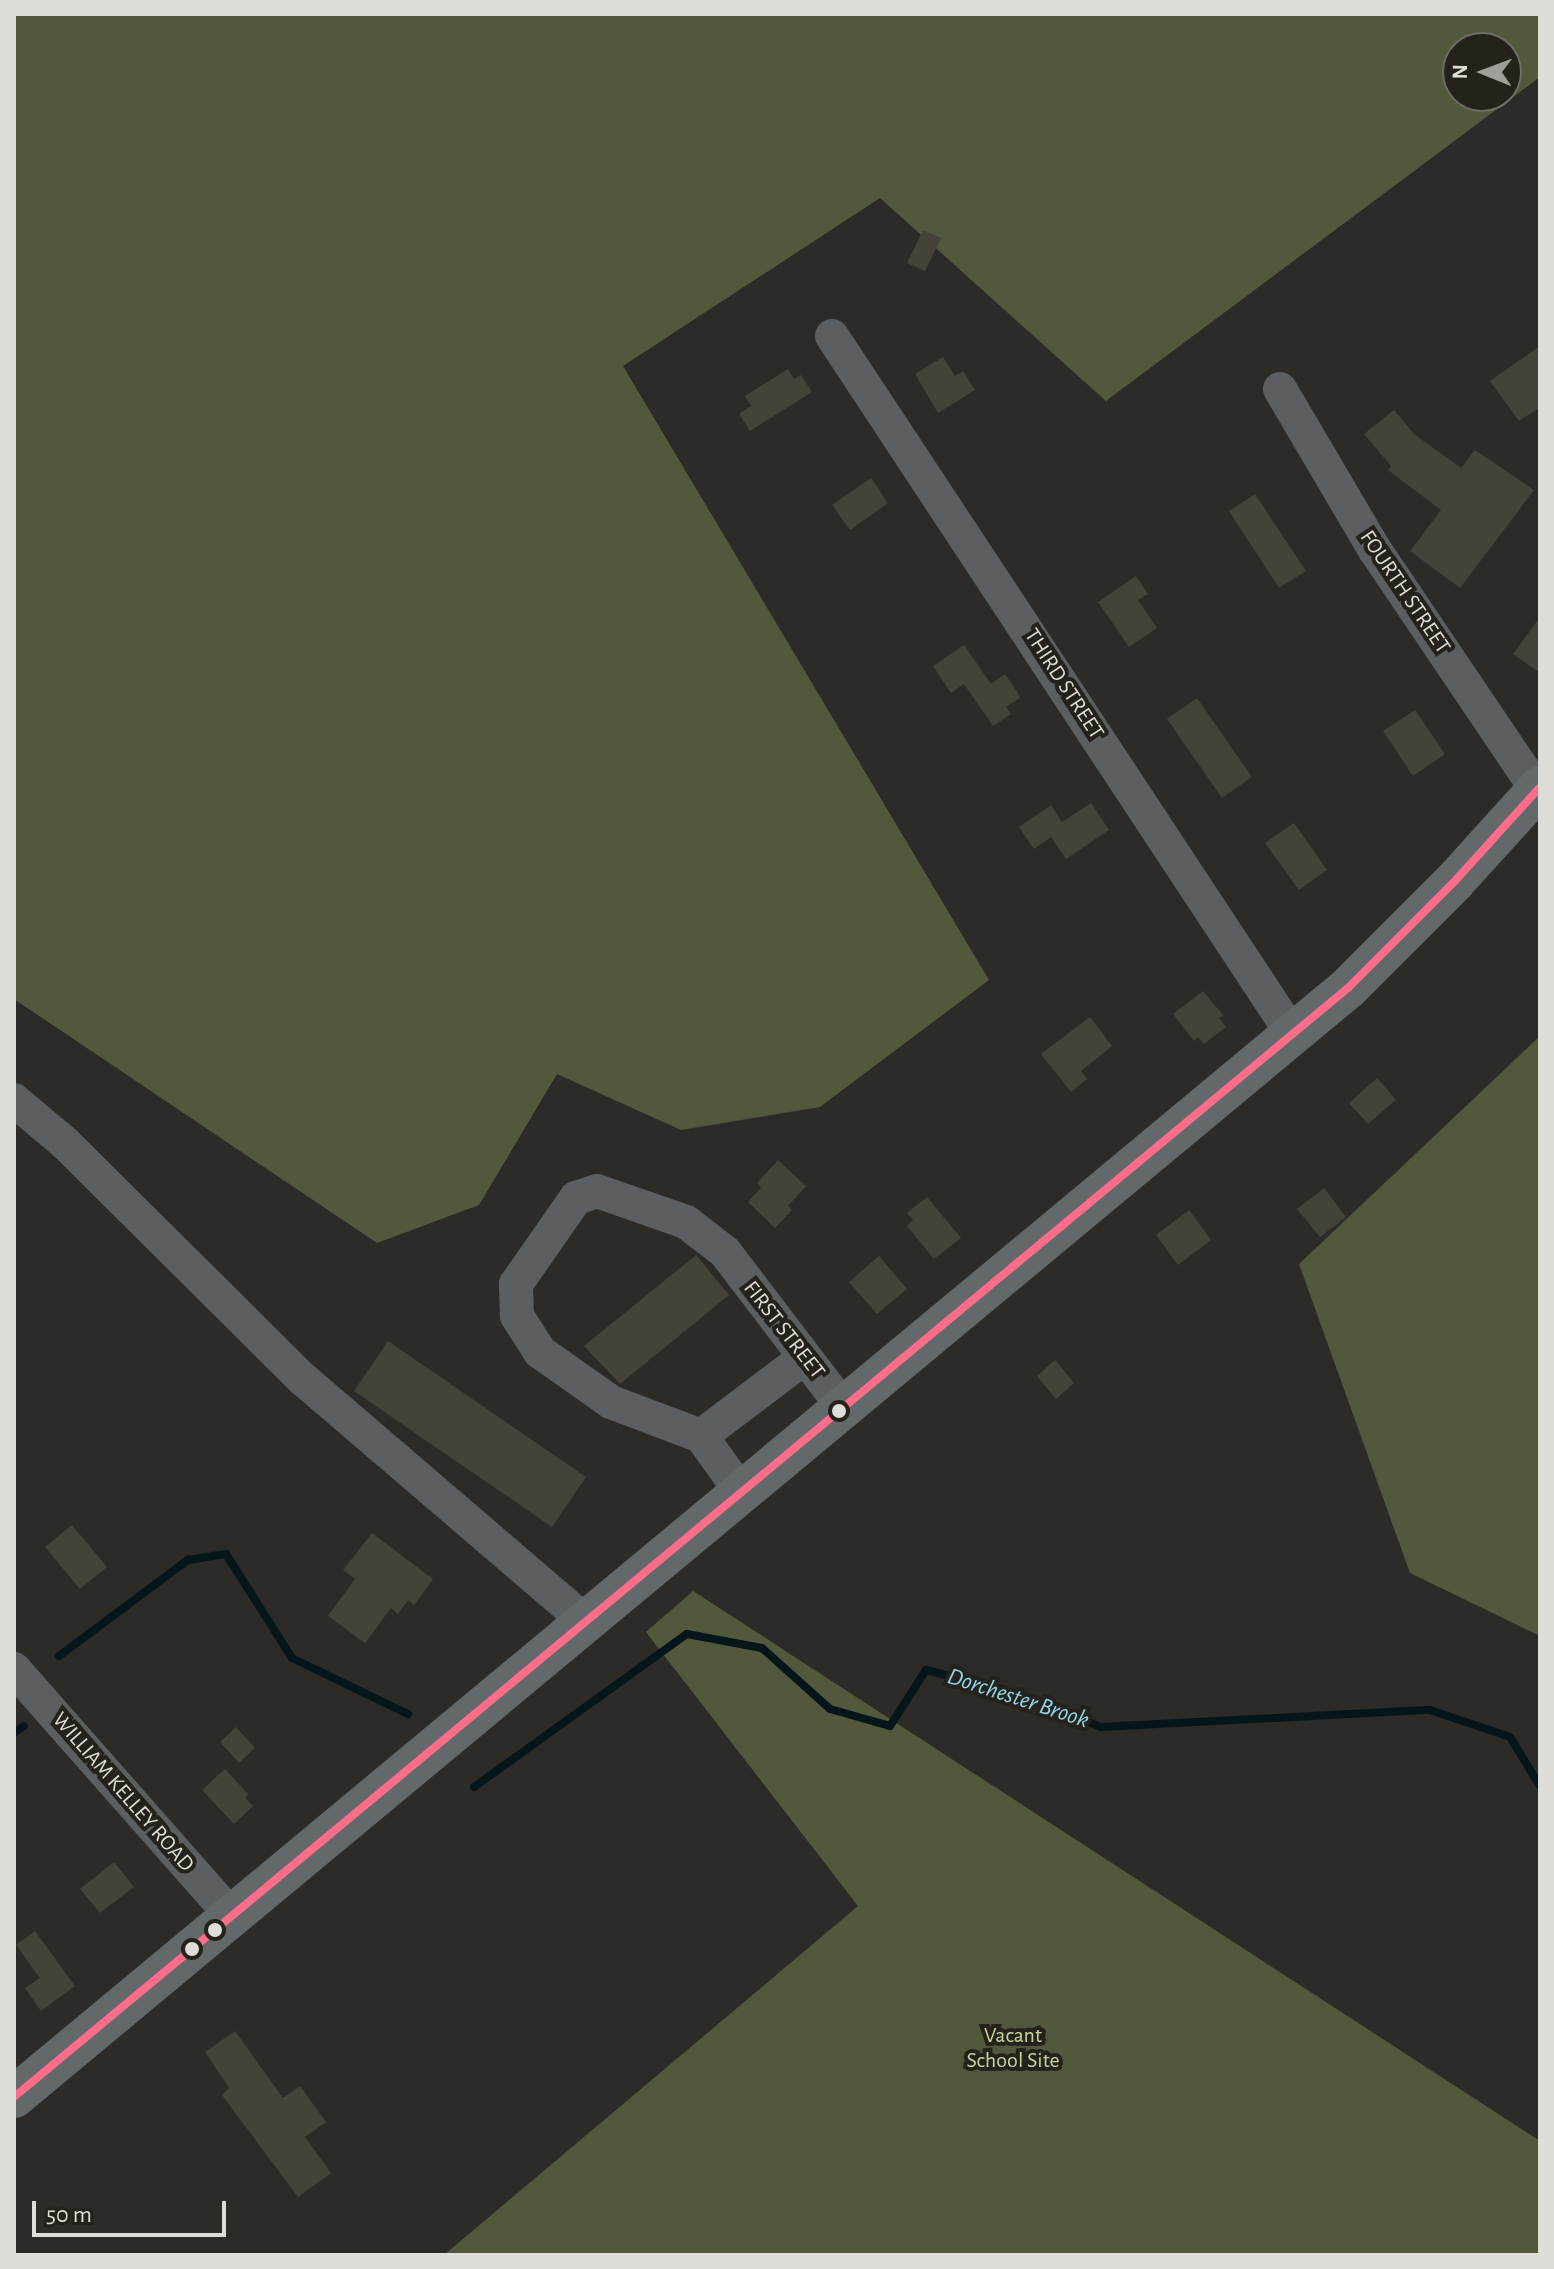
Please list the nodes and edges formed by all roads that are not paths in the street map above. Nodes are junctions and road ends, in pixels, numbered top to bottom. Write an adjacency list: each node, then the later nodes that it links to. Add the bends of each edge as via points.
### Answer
1 (832, 336): 4 (street, THIRD STREET)
2 (1280, 389): 3 (street, FOURTH STREET, via 1375,550)
3 (1539, 789): 4 (main road, via 1348,988)
4 (1293, 1035): 7 (main road)
5 (14, 1100): 10 (street, via 65,1143 304,1380)
6 (804, 1358): 7 (street, FIRST STREET); 8 (street); 8 (street, FIRST STREET, via 725,1252 686,1222 597,1191 576,1198 516,1284 517,1316 540,1352 611,1402)
7 (844, 1408): 9 (main road)
8 (701, 1436): 9 (street)
9 (742, 1493): 10 (main road)
10 (586, 1622): 12 (main road)
11 (14, 1669): 12 (street, WILLIAM KELLEY ROAD)
12 (231, 1915): 13 (main road)
13 (14, 2097)

